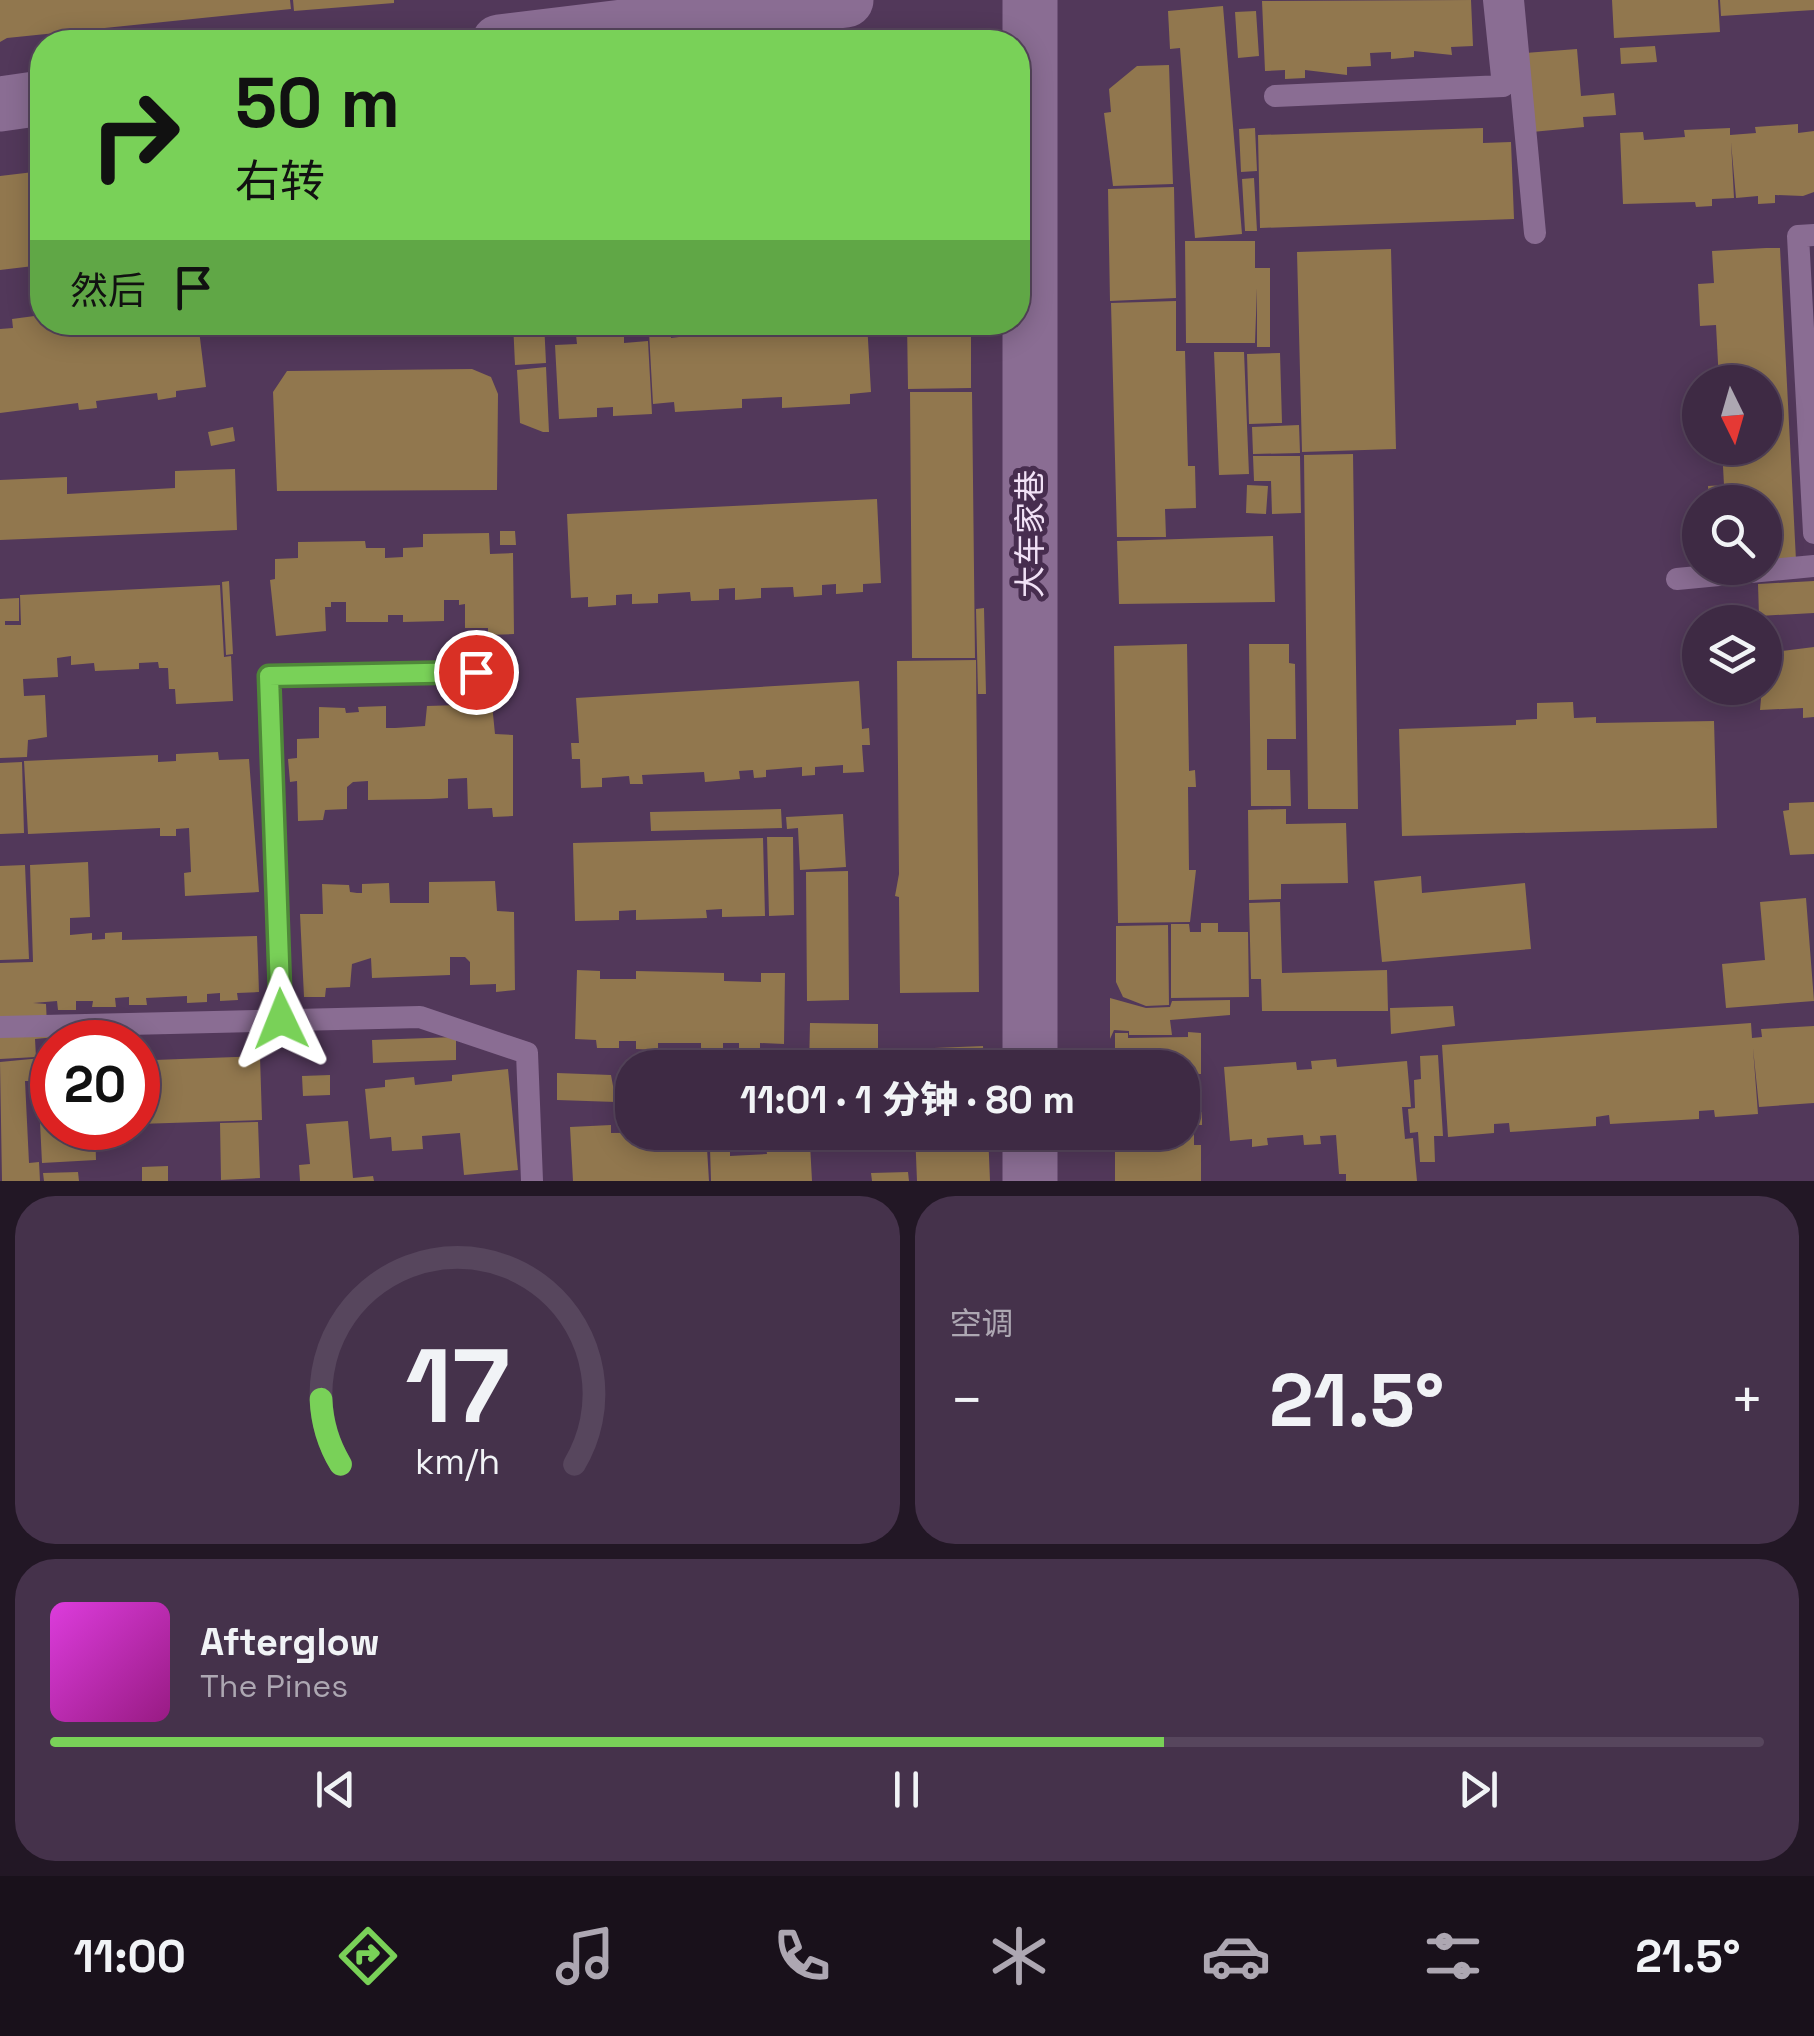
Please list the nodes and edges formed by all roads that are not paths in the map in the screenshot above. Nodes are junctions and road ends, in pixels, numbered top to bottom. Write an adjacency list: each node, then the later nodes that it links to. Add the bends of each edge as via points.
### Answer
1 (846, 0): 5 (street)
2 (1030, 0): 17 (street, 大车家巷)
3 (1494, 0): 6 (lane, via 1503,86)
4 (1513, 0): 9 (lane)
5 (598, 30)
6 (1275, 96)
7 (30, 100): 8 (street)
8 (0, 104)
9 (1535, 233)
10 (1814, 234): 11 (lane, via 1798,236)
11 (1814, 533)
12 (1814, 566): 13 (lane)
13 (1678, 579)
14 (476, 672): 15 (lane, via 269,676)
15 (281, 1019): 16 (lane); 19 (lane, via 420,1017 527,1053)
16 (0, 1027)
17 (1030, 1050)
18 (1030, 1150): 20 (street)
19 (532, 1181)
20 (1030, 1181)

